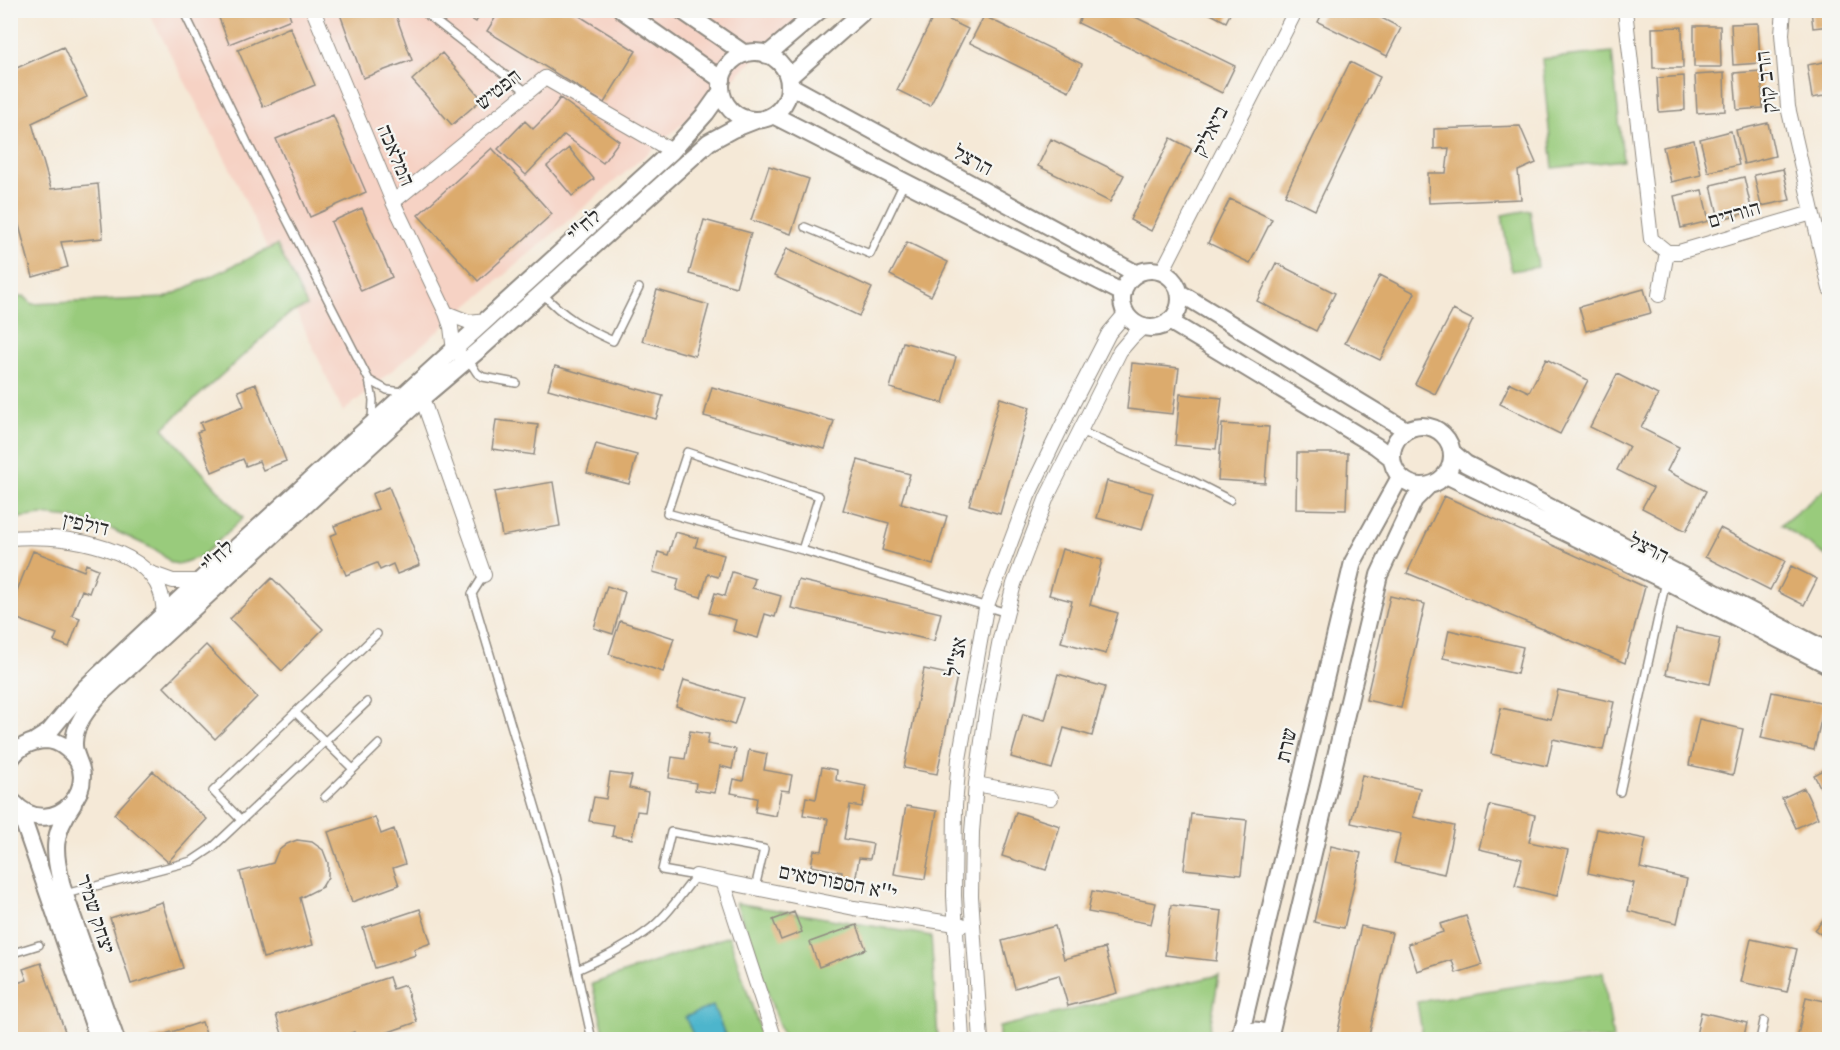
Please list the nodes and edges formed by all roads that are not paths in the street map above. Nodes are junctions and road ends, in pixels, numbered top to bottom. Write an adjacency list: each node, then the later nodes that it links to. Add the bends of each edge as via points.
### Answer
1 (183, 10): 38 (lane)
2 (313, 10): 20 (street, המלאכה)
3 (622, 10): 14 (street)
4 (681, 10): 11 (street)
5 (820, 10): 12 (street)
6 (864, 10): 13 (street)
7 (1296, 10): 24 (street, ביאליק)
8 (1625, 10): 23 (street, via 1652,240)
9 (1784, 10): 21 (street, הרב קוק, via 1788,107)
10 (425, 13): 15 (lane)
11 (745, 54): 12 (street); 14 (street, via 728,65)
12 (767, 55): 13 (street, via 784,68)
13 (788, 82): 16 (street, via 787,96); 25 (street, הרצל)
14 (721, 86): 17 (street, via 729,108 736,115); 18 (street, לח"י, via 706,113)
15 (527, 92): 18 (street, הפטיש, via 545,78); 20 (street, הפטיש)
16 (773, 115): 17 (street); 19 (street)
17 (756, 120): 28 (street, לח"י, via 710,142)
18 (672, 151): 34 (street, לח"י)
19 (905, 182): 22 (lane, via 870,255); 29 (street)
20 (393, 202): 32 (street, המלאכה)
21 (1812, 213): 23 (street, הורדים, via 1679,252); 27 (street, הרב קוק)
22 (805, 227)
23 (1667, 252): 31 (street)
24 (1162, 272): 25 (street); 30 (street, via 1174,280)
25 (1137, 274): 29 (street)
26 (639, 288): 28 (lane, via 614,341 570,320)
27 (1830, 289)
28 (542, 293): 37 (street, לח"י)
29 (1123, 293): 33 (street)
30 (1180, 293): 35 (street, via 1178,309); 42 (street)
31 (1659, 295)
32 (447, 313): 34 (street, via 469,322); 37 (street, המלאכה)
33 (1126, 313): 36 (street); 56 (street, אצ"ל, via 1109,333 1028,496)
34 (487, 320): 37 (street, לח"י)
35 (1169, 321): 36 (street, via 1157,327); 45 (street)
36 (1144, 326): 43 (street, אצ"ל, via 1120,351)
37 (461, 355): 39 (lane, via 483,377); 40 (street, לח"י)
38 (369, 380): 40 (lane, via 387,390); 41 (lane, via 373,400)
39 (516, 383)
40 (415, 395): 41 (street, לח"י); 53 (street); 67 (street, לח"י, via 99,695 75,734)
41 (370, 427): 54 (street, לח"י)
42 (1406, 430): 44 (street, via 1431,427 1445,436); 45 (street, via 1395,442)
43 (1079, 431): 49 (lane); 57 (street, אצ"ל, via 1047,497)
44 (1452, 452): 46 (street); 60 (street, הרצל, via 1466,464)
45 (1392, 458): 47 (street)
46 (1446, 474): 48 (street); 55 (street, הרצל)
47 (1400, 477): 48 (street, via 1408,483); 86 (street, שרת, via 1353,562)
48 (1428, 486): 87 (street, via 1414,500 1379,575)
49 (1230, 500)
50 (10, 538): 52 (street, דולפין, via 50,537 99,545)
51 (802, 550): 51 (lane, via 667,513 687,452 819,496); 56 (lane)
52 (146, 572): 54 (street, via 173,581); 58 (street, via 160,590)
53 (484, 575): 84 (lane, via 472,594 556,876)
54 (200, 581): 58 (street, לח"י)
55 (1666, 581): 61 (street, הרצל); 70 (lane)
56 (986, 608): 57 (lane); 80 (street, אצ"ל, via 959,759)
57 (1007, 613): 69 (street, אצ"ל)
58 (164, 614): 66 (street, לח"י, via 85,688 49,732)
59 (377, 634): 63 (lane)
60 (1830, 652)
61 (1830, 666)
62 (367, 702): 64 (lane)
63 (295, 712): 64 (lane); 75 (lane, via 213,791)
64 (325, 741): 68 (lane); 75 (lane)
65 (379, 744): 68 (lane)
66 (19, 750): 67 (street, via 48,740 72,752)
67 (79, 763): 74 (street, לח"י, via 82,779)
68 (353, 769): 71 (lane)
69 (976, 784): 72 (street); 81 (street, אצ"ל)
70 (1620, 792)
71 (325, 797)
72 (1051, 798)
73 (13, 801): 74 (street, via 26,813 39,816 52,816); 88 (street, יצחק שמיר)
74 (73, 804): 79 (street, יצחק שמיר, via 60,825 56,842 56,862)
75 (242, 820): 79 (lane, via 192,861)
76 (696, 876): 77 (street, י''א הספורטאים); 78 (lane, via 662,870 671,832 764,849); 84 (lane, via 649,930)
77 (723, 881): 78 (street, י''א הספורטאים); 91 (street)
78 (755, 888): 80 (street, י''א הספורטאים)
79 (64, 894): 89 (street, יצחק שמיר)
80 (955, 925): 81 (street, י''א הספורטאים); 92 (street, אצ"ל)
81 (973, 926): 93 (street, אצ"ל)
82 (39, 945): 83 (lane)
83 (10, 954)
84 (577, 970): 90 (lane)
85 (1764, 1021): 94 (lane)
86 (1237, 1036): 87 (street, via 1261,1030)
87 (1273, 1037)
88 (99, 1040)
89 (116, 1040)
90 (592, 1040)
91 (775, 1040)
92 (962, 1040)
93 (981, 1040)
94 (1760, 1040)

